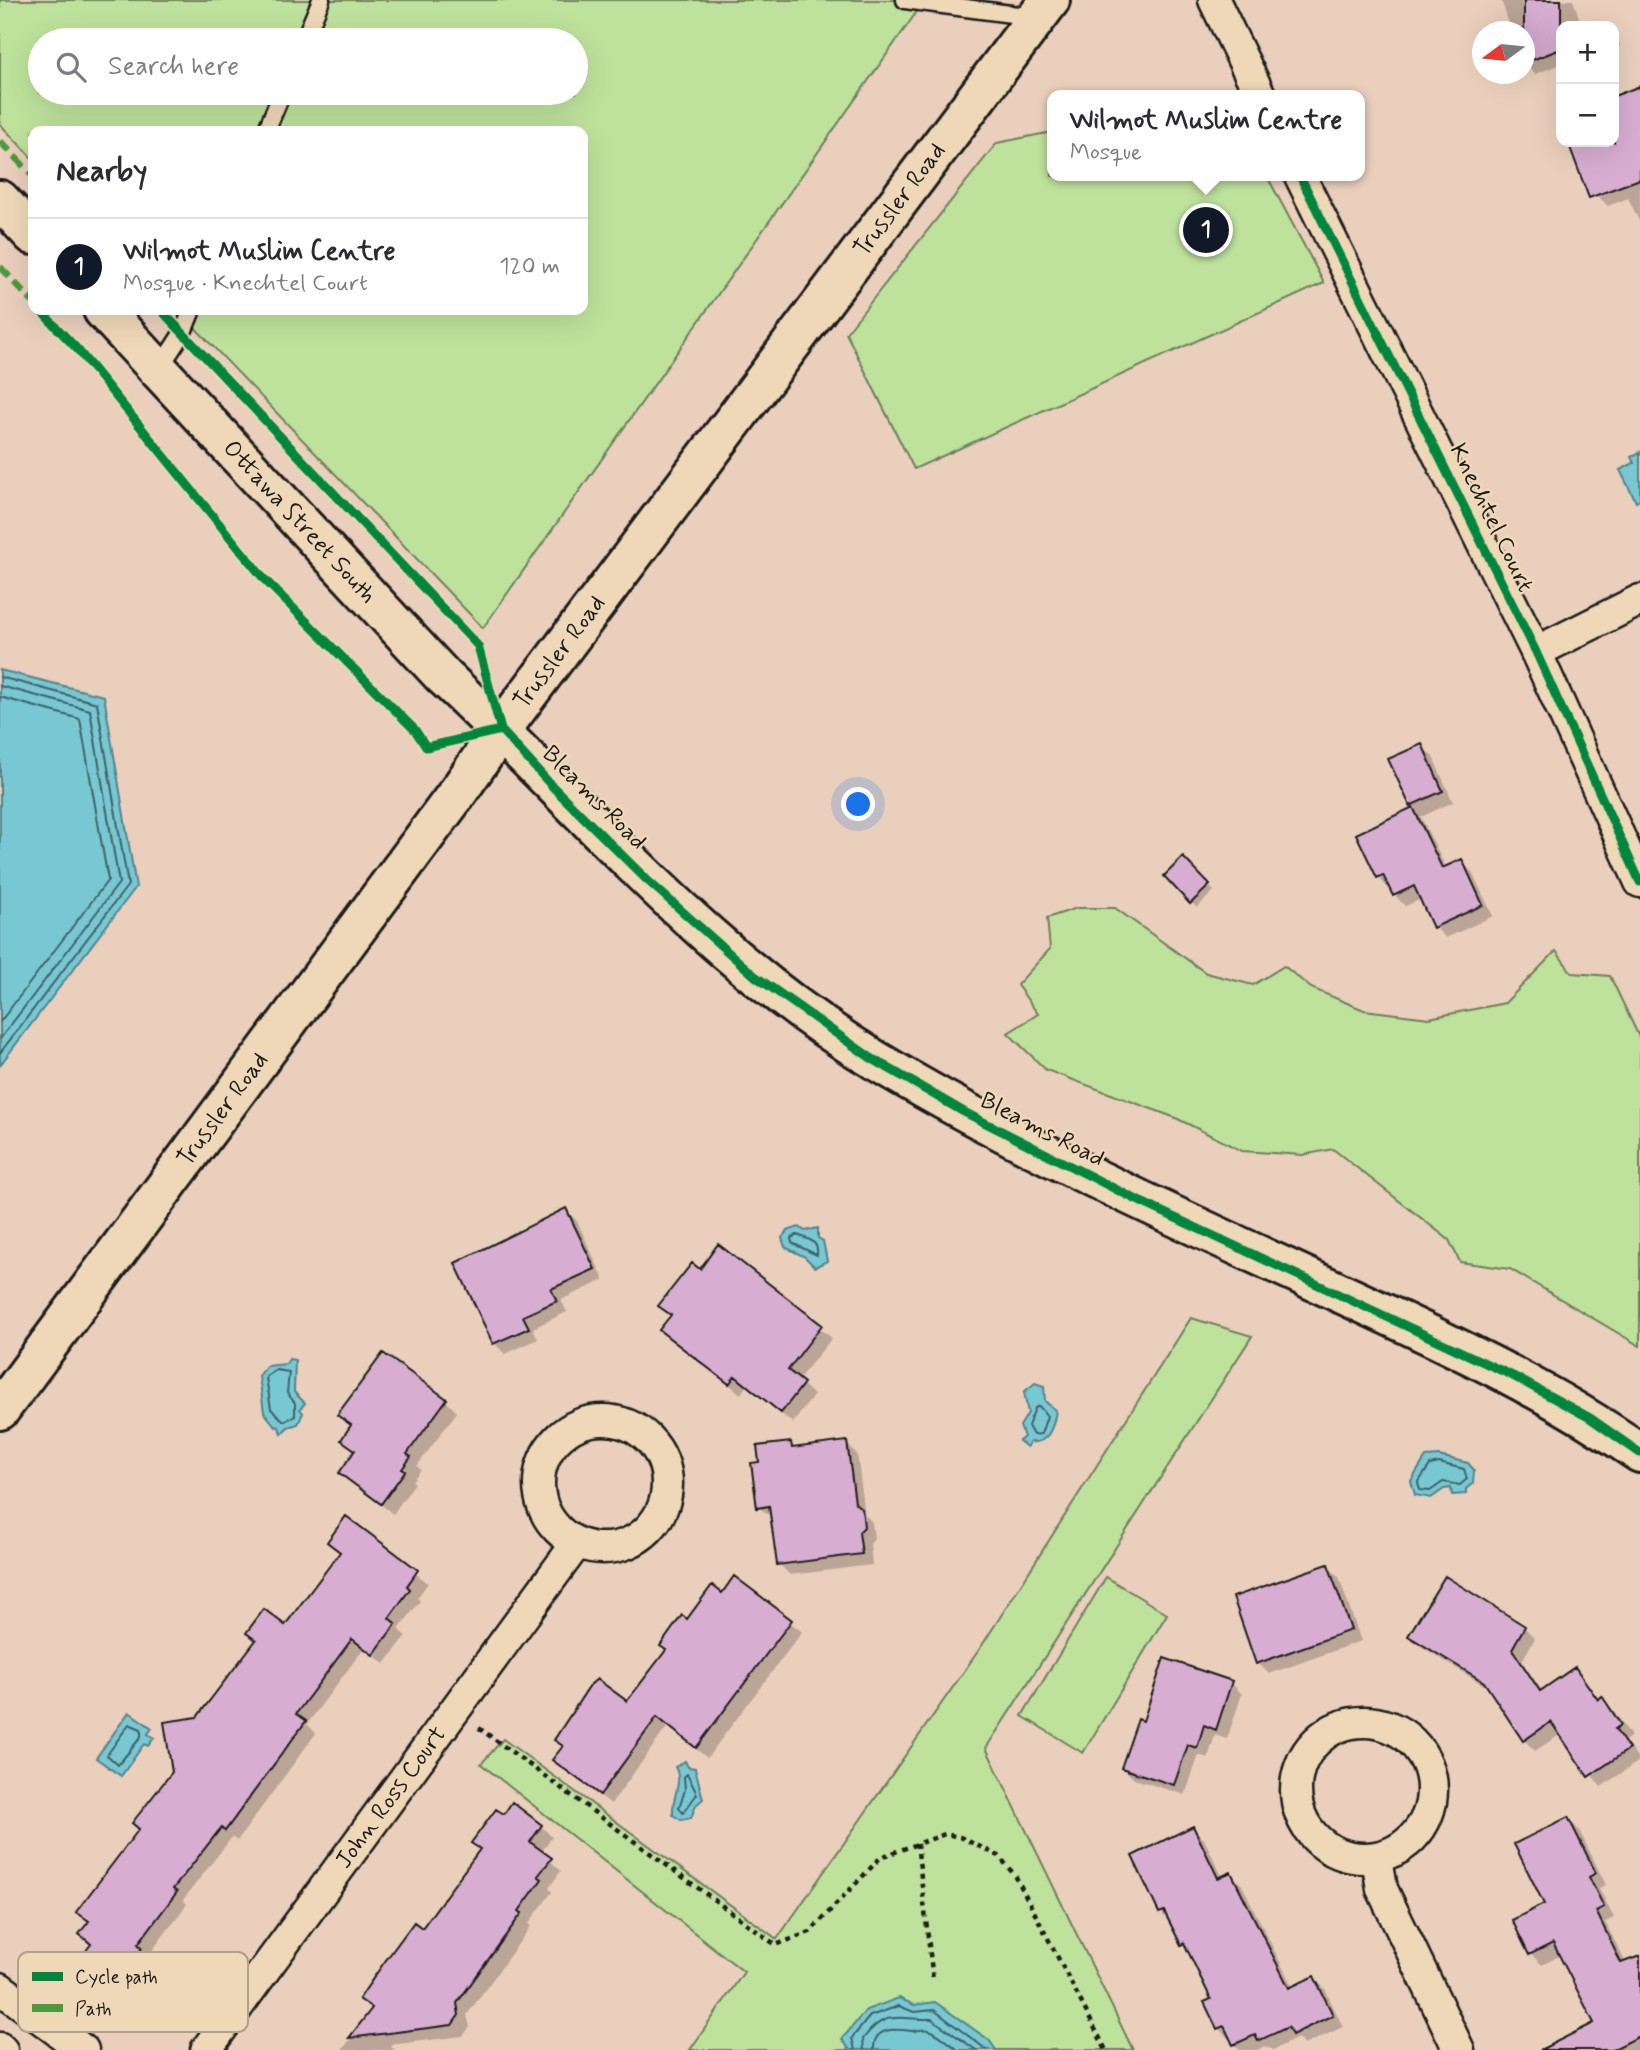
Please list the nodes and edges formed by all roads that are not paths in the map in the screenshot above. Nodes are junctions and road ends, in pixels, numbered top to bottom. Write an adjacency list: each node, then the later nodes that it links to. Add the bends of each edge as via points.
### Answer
1 (321, 0): 5 (lane)
2 (905, 0): 4 (lane)
3 (1214, 0): 6 (street)
4 (1043, 9): 17 (main road, Trussler Road)
5 (309, 28)
6 (1259, 90)
7 (277, 105): 8 (lane)
8 (268, 126)
9 (1302, 181): 16 (street, Knechtel Court)
10 (0, 200): 11 (main road)
11 (28, 230)
12 (108, 315): 14 (main road, Ottawa Street South)
13 (190, 315): 14 (lane)
14 (159, 369): 17 (main road, Ottawa Street South, via 443,676)
15 (1640, 600): 16 (street)
16 (1536, 652): 18 (street, Knechtel Court)
17 (501, 730): 19 (main road, Trussler Road); 20 (main road, Bleams Road, via 700,930 755,976 872,1058 964,1112 1115,1189 1513,1376 1590,1418)
18 (1640, 882)
19 (0, 1410)
20 (1640, 1453)
21 (577, 1543): 21 (street, via 598,1549 619,1547 637,1539 663,1508 667,1489 660,1455 650,1441 621,1422 601,1420 563,1433 541,1465 541,1502 561,1534); 24 (street, John Ross Court)
22 (1377, 1858): 22 (street, via 1399,1849 1417,1834 1429,1814 1429,1768 1400,1731 1377,1723 1353,1722 1319,1738 1307,1752 1299,1770 1297,1804 1303,1821 1325,1847 1359,1859); 30 (street, via 1382,1889)
23 (0, 1988): 25 (street)
24 (248, 1992)
25 (18, 2001)
26 (59, 2032): 28 (street)
27 (219, 2032): 29 (street, John Ross Court)
28 (83, 2050)
29 (206, 2050)
30 (1459, 2050)

